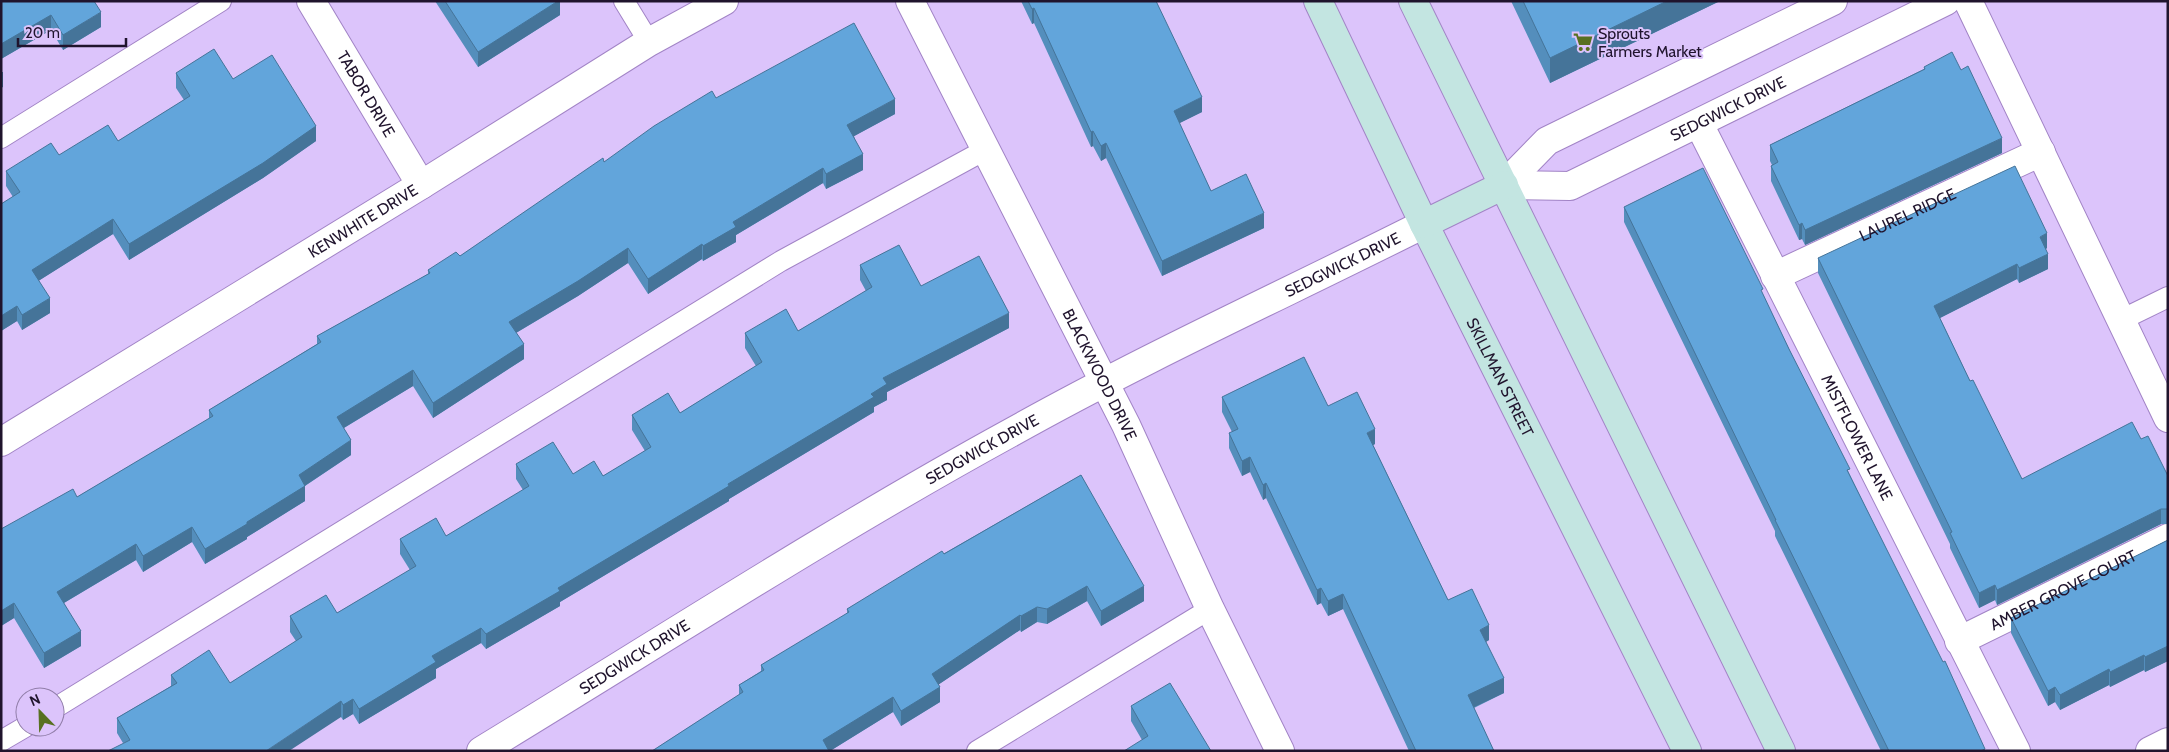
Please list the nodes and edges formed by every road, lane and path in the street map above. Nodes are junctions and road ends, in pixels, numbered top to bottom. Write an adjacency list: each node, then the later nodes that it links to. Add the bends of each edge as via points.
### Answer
1 (221, 1): 13 (lane)
2 (311, 1): 16 (street, TABOR DRIVE)
3 (624, 1): 11 (lane)
4 (724, 1): 11 (street, KENWHITE DRIVE)
5 (910, 1): 14 (street, BLACKWOOD DRIVE)
6 (1318, 1): 18 (main road, SKILLMAN STREET)
7 (1413, 1): 17 (main road)
8 (1833, 1): 17 (street, SEDGWICK DRIVE, via 1547,140)
9 (1946, 1): 12 (street, SEDGWICK DRIVE)
10 (1968, 1): 15 (street)
11 (649, 42): 16 (street, KENWHITE DRIVE)
12 (1699, 124): 17 (street, SEDGWICK DRIVE, via 1570,186); 19 (street, MISTFLOWER LANE)
13 (1, 138)
14 (986, 150): 22 (street, BLACKWOOD DRIVE); 28 (lane, via 781,261)
15 (2041, 152): 19 (street, LAUREL RIDGE); 21 (street)
16 (421, 185): 24 (street, KENWHITE DRIVE)
17 (1504, 185): 18 (main road, SEDGWICK DRIVE); 36 (main road)
18 (1424, 224): 22 (street, SEDGWICK DRIVE); 35 (main road, SKILLMAN STREET)
19 (1775, 276): 27 (street, MISTFLOWER LANE)
20 (2168, 297): 21 (lane)
21 (2120, 320): 23 (street)
22 (1104, 383): 26 (street, BLACKWOOD DRIVE); 32 (street, SEDGWICK DRIVE, via 925,480)
23 (2168, 418)
24 (1, 442)
25 (2168, 538): 27 (street, AMBER GROVE COURT)
26 (1210, 608): 33 (lane); 34 (street, BLACKWOOD DRIVE)
27 (1959, 641): 37 (street, MISTFLOWER LANE)
28 (65, 702)
29 (15, 733): 30 (lane)
30 (1, 741)
31 (2168, 742): 38 (street)
32 (481, 751)
33 (977, 751)
34 (1280, 751)
35 (1687, 751)
36 (1781, 751)
37 (2016, 751)
38 (2150, 751)

